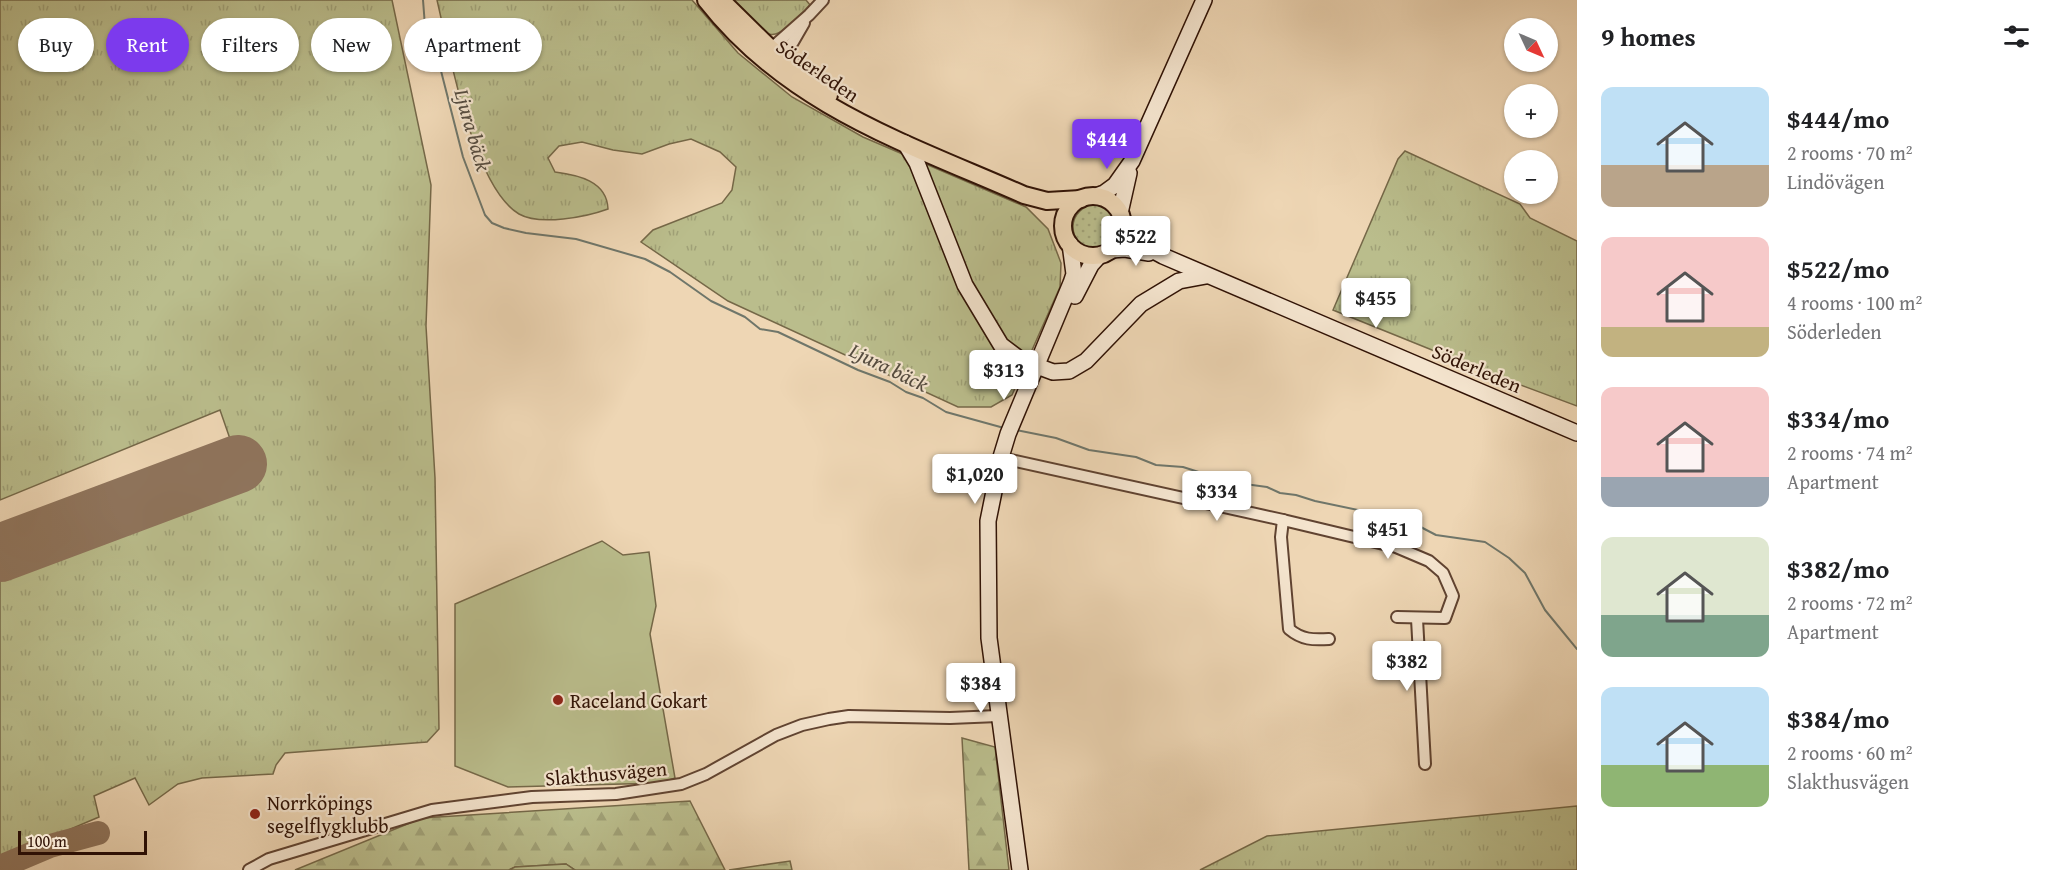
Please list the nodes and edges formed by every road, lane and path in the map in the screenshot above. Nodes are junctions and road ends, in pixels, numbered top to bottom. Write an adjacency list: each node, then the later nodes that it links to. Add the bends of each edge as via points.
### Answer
1 (706, 0): 5 (main road, Söderleden, via 745,42)
2 (721, 0): 5 (main road, Söderleden)
3 (823, 0): 5 (street, via 793,42)
4 (1204, 0): 8 (main road)
5 (773, 56): 6 (main road, Söderleden, via 800,88 857,122); 7 (main road, Söderleden)
6 (904, 143): 7 (main road, Söderleden); 16 (main road, via 917,163 965,285 990,330 1006,350)
7 (923, 150): 9 (main road, Söderleden)
8 (1132, 161): 10 (main road, via 1115,185); 11 (main road)
9 (1024, 195): 10 (main road, Söderleden, via 1047,201); 12 (main road, Söderleden, via 1049,211)
10 (1088, 197): 11 (main road, via 1106,198); 12 (main road, via 1066,213 1063,224)
11 (1122, 220): 13 (main road, via 1120,240); 14 (main road, Söderleden, via 1139,243)
12 (1067, 239): 13 (main road, via 1083,254); 16 (main road, via 1074,274)
13 (1105, 253): 14 (main road, Söderleden, via 1134,250); 16 (main road, via 1085,274)
14 (1162, 256): 15 (main road, Söderleden)
15 (1209, 276): 16 (main road, via 1179,281 1157,293 1141,304 1086,361 1069,371); 18 (main road, Söderleden)
16 (1040, 368): 17 (main road)
17 (1015, 430): 19 (main road); 21 (main road, via 1001,457 988,521)
18 (1577, 433)
19 (1011, 460): 20 (street); 21 (main road)
20 (1283, 520): 23 (street, via 1396,547 1429,561 1443,573 1453,596 1445,618); 24 (street, via 1289,629 1309,641)
21 (990, 554): 25 (main road, via 989,638)
22 (1397, 617): 23 (street)
23 (1417, 619): 26 (street)
24 (1329, 639)
25 (998, 716): 27 (street, Slakthusvägen, via 829,719 776,735 681,784 616,794 532,797 432,810 270,859); 28 (main road)
26 (1425, 765)
27 (249, 870)
28 (1020, 870)

